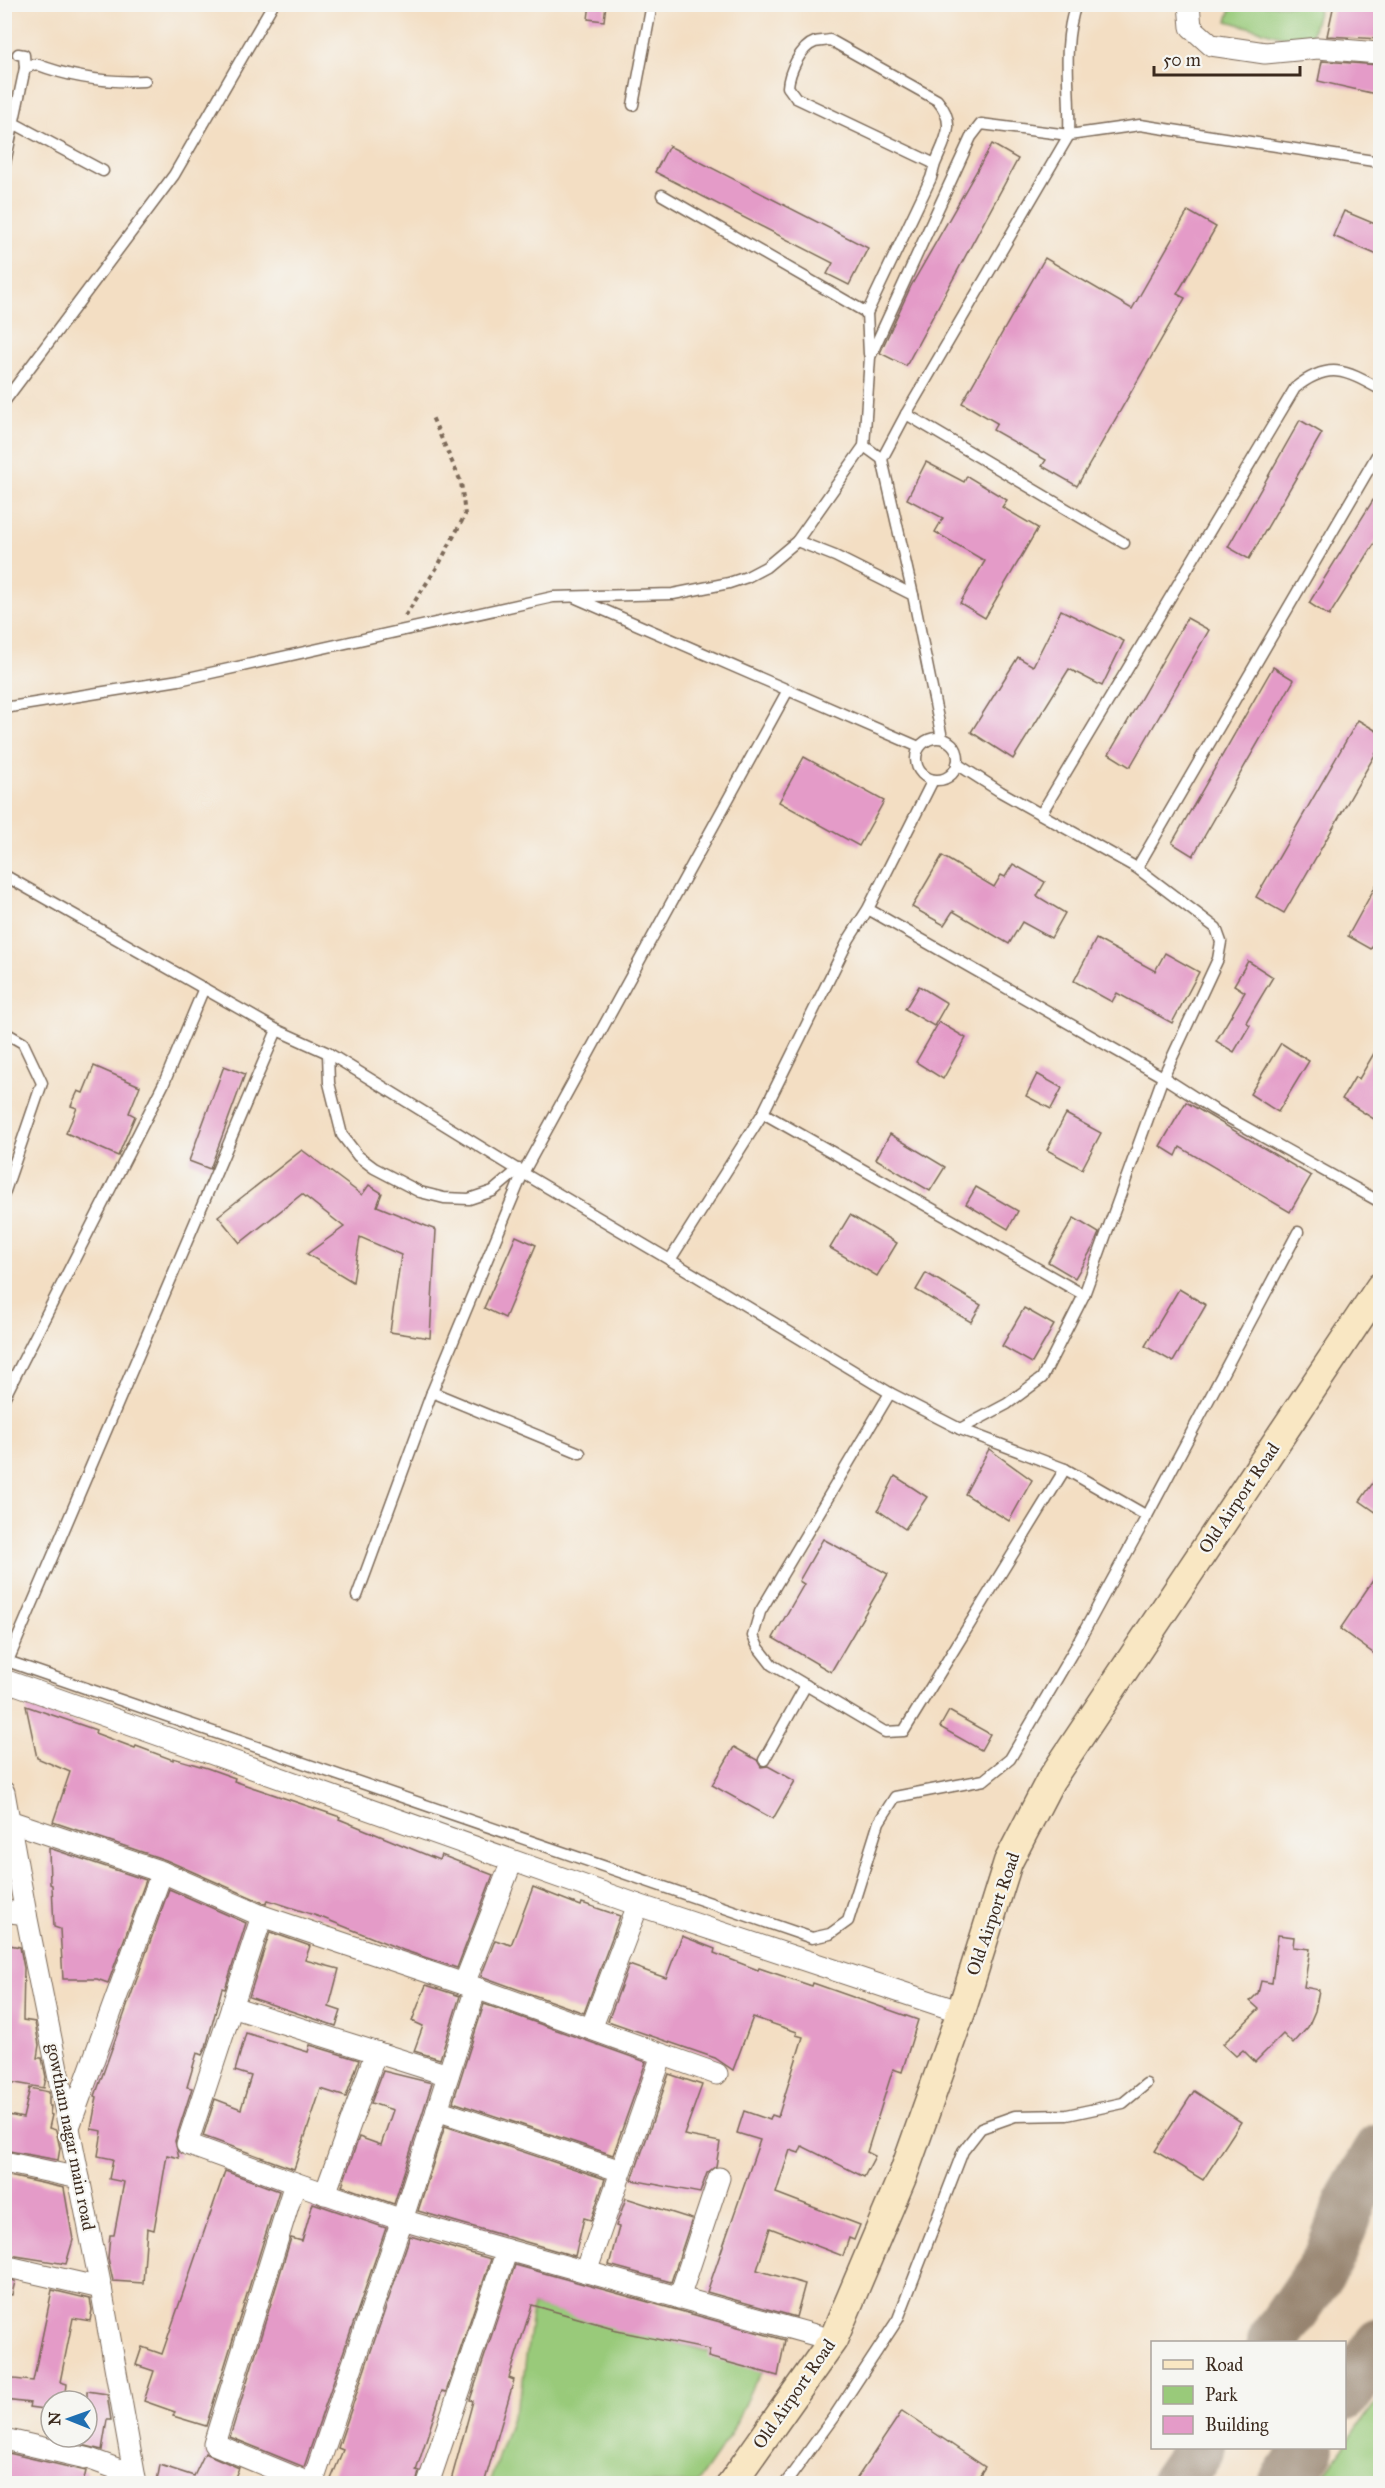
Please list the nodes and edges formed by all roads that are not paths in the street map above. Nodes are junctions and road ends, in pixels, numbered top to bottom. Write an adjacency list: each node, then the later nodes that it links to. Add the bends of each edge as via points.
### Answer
1 (273, 4): 20 (lane, via 174,175)
2 (652, 4): 9 (lane)
3 (1076, 4): 11 (lane, via 1066,58)
4 (1189, 4): 5 (street, via 1191,27 1211,45 1265,53 1318,48)
5 (1380, 51)
6 (18, 54): 7 (lane, via 24,55)
7 (25, 68): 8 (lane, via 36,64 104,82); 10 (lane)
8 (145, 81)
9 (633, 105)
10 (9, 120): 14 (lane); 15 (lane)
11 (1069, 135): 12 (lane, via 1140,125); 18 (lane, via 981,124 971,136); 21 (lane)
12 (1380, 162)
13 (935, 164): 13 (lane, via 796,98 788,87 789,77 806,48 830,40 937,100 950,125); 17 (lane)
14 (4, 168)
15 (103, 171)
16 (662, 195): 17 (lane)
17 (867, 313): 18 (lane)
18 (870, 357): 22 (lane)
19 (1380, 389): 35 (lane, via 1352,374 1328,370 1311,375 1295,388)
20 (4, 402)
21 (906, 414): 24 (lane); 26 (lane)
22 (864, 446): 24 (lane); 25 (lane)
23 (1380, 450): 36 (lane)
24 (882, 459): 27 (lane)
25 (797, 541): 27 (lane); 28 (lane, via 766,567 729,583 673,594)
26 (1124, 543)
27 (913, 595): 31 (lane)
28 (573, 597): 29 (lane); 30 (lane, via 553,597 179,680)
29 (788, 690): 32 (lane); 45 (lane)
30 (4, 708)
31 (942, 738): 32 (lane, via 930,739); 33 (lane, via 955,748)
32 (920, 747): 34 (lane, via 918,767)
33 (957, 764): 34 (lane, via 949,777); 35 (lane)
34 (933, 780): 38 (lane)
35 (1041, 814): 36 (lane)
36 (1137, 868): 43 (lane, via 1216,928 1221,942 1218,959)
37 (4, 875): 39 (lane)
38 (868, 909): 43 (lane); 44 (lane, via 849,939)
39 (204, 988): 40 (lane); 55 (lane, via 164,1083)
40 (277, 1030): 42 (lane); 61 (lane)
41 (4, 1032): 47 (lane, via 23,1043 42,1083)
42 (328, 1053): 45 (lane); 45 (lane, via 328,1083 342,1135 358,1156 374,1168 420,1192 469,1199 493,1191)
43 (1163, 1077): 48 (lane); 52 (lane)
44 (763, 1113): 50 (lane); 52 (lane)
45 (521, 1171): 50 (lane); 53 (lane)
46 (1380, 1188): 48 (lane)
47 (4, 1194)
48 (1376, 1200)
49 (1298, 1232): 59 (lane)
50 (670, 1260): 54 (lane)
51 (1380, 1287): 74 (main road, Old Airport Road, via 1050,1781 1008,1862)
52 (1084, 1295): 56 (lane, via 1042,1378 1007,1404)
53 (432, 1392): 57 (lane); 60 (lane)
54 (890, 1393): 56 (lane); 62 (lane, via 760,1612 753,1636 772,1665)
55 (4, 1398)
56 (960, 1429): 58 (lane)
57 (580, 1453)
58 (1065, 1469): 59 (lane); 62 (lane, via 904,1731 885,1732)
59 (1147, 1516): 61 (lane, via 1010,1759 984,1780 895,1797 879,1822 848,1921 830,1934 812,1938)
60 (357, 1596)
61 (6, 1667): 66 (street)
62 (806, 1684): 63 (lane)
63 (764, 1760)
64 (4, 1792): 65 (street, gowtham nagar main road)
65 (9, 1821): 67 (street); 70 (street, gowtham nagar main road)
66 (512, 1861): 68 (street); 72 (street)
67 (162, 1872): 71 (street); 82 (street)
68 (638, 1905): 74 (street); 75 (street)
69 (4, 1911): 70 (street)
70 (26, 1914): 82 (street, gowtham nagar main road)
71 (262, 1916): 72 (street); 73 (street)
72 (470, 1986): 75 (street); 79 (street)
73 (232, 2007): 76 (street); 87 (street, via 187,2144)
74 (961, 2012): 95 (main road, Old Airport Road, via 903,2175)
75 (591, 2029): 77 (street)
76 (376, 2052): 79 (street); 88 (street)
77 (663, 2055): 78 (street); 84 (street)
78 (717, 2074)
79 (448, 2075): 81 (street)
80 (1146, 2084): 101 (lane, via 1123,2103 1067,2115 1015,2116 981,2128 963,2151 898,2319)
81 (437, 2110): 84 (street); 89 (street)
82 (69, 2128): 85 (street, gowtham nagar main road)
83 (4, 2162): 85 (street)
84 (621, 2171): 92 (street)
85 (79, 2178): 93 (street, gowtham nagar main road)
86 (719, 2178): 94 (street)
87 (295, 2183): 88 (street); 98 (street, via 214,2444)
88 (325, 2194): 89 (street)
89 (402, 2220): 90 (street); 98 (street)
90 (507, 2250): 92 (street); 99 (street)
91 (4, 2266): 93 (street)
92 (586, 2272): 94 (street)
93 (101, 2288): 97 (street, gowtham nagar main road)
94 (679, 2298): 95 (street)
95 (833, 2340): 100 (main road, Old Airport Road)
96 (4, 2439): 97 (street, via 90,2459)
97 (135, 2480)
98 (311, 2484)
99 (428, 2484)
100 (731, 2484)
101 (785, 2484)

